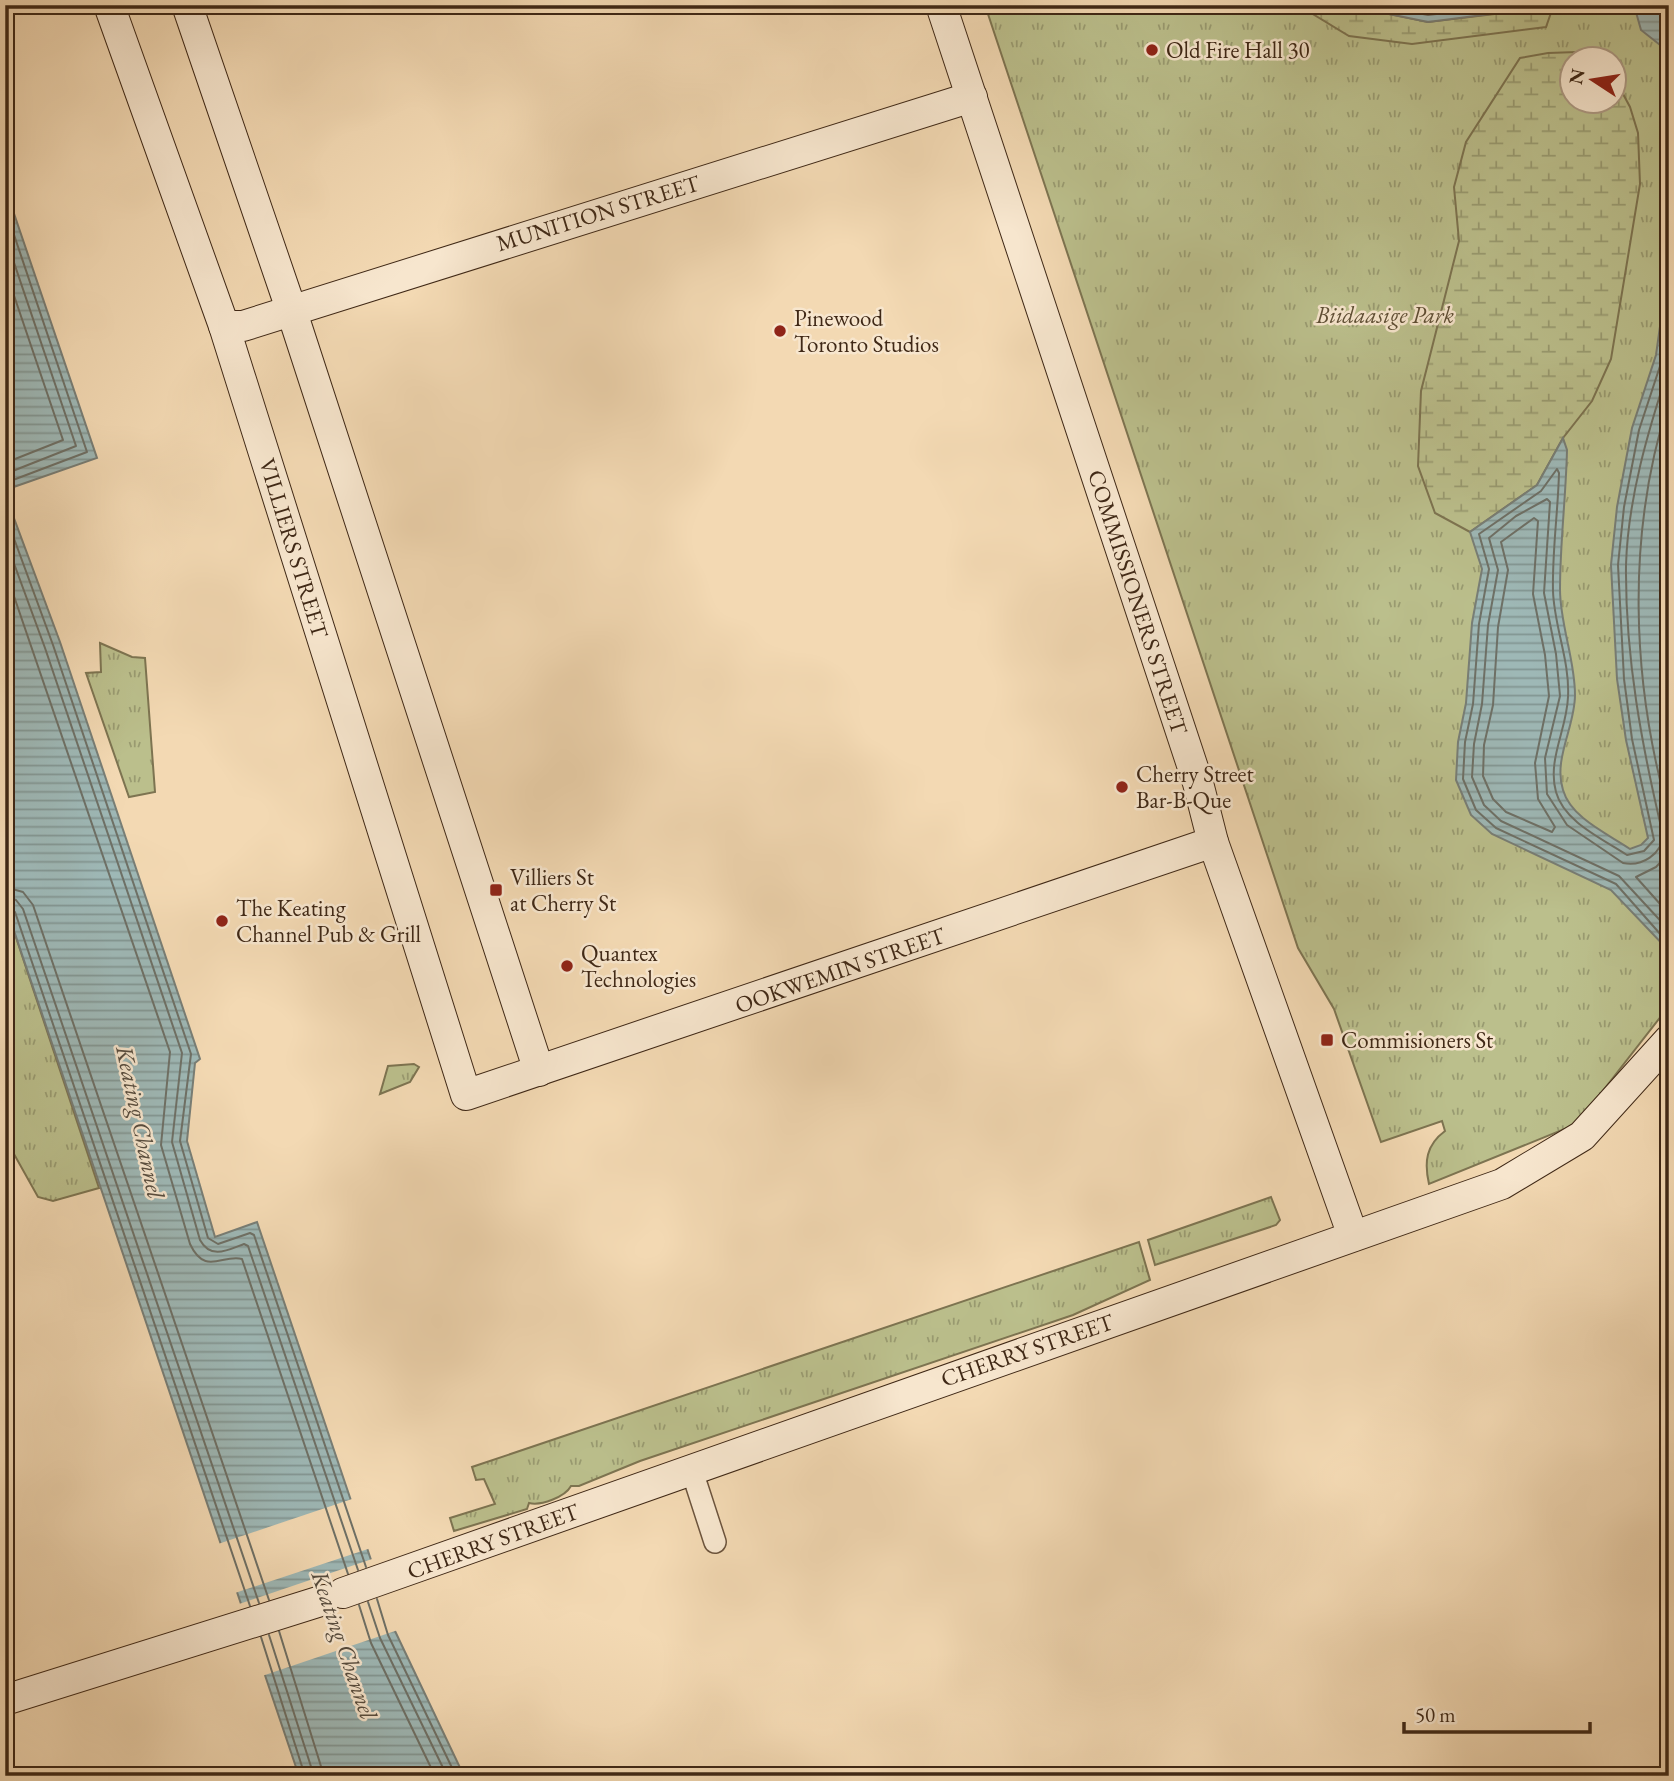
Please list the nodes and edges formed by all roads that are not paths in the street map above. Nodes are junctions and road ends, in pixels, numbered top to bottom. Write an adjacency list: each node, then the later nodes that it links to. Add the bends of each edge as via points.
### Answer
1 (109, 5): 6 (street, VILLIERS STREET)
2 (187, 5): 5 (street)
3 (941, 5): 4 (street, COMMISSIONERS STREET)
4 (972, 97): 5 (street, MUNITION STREET); 7 (street, COMMISSIONERS STREET, via 1198,783)
5 (291, 309): 6 (street, MUNITION STREET, via 243,326); 9 (street)
6 (224, 326): 10 (street, VILLIERS STREET)
7 (1213, 842): 9 (street, OOKWEMIN STREET); 11 (street, COMMISSIONERS STREET)
8 (1666, 1043): 11 (street, CHERRY STREET, via 1582,1136 1547,1159 1502,1184)
9 (539, 1071): 10 (street, OOKWEMIN STREET)
10 (466, 1095)
11 (1353, 1236): 12 (street, CHERRY STREET)
12 (691, 1468): 13 (street); 14 (street, CHERRY STREET, via 438,1561)
13 (715, 1542)
14 (5, 1700)

